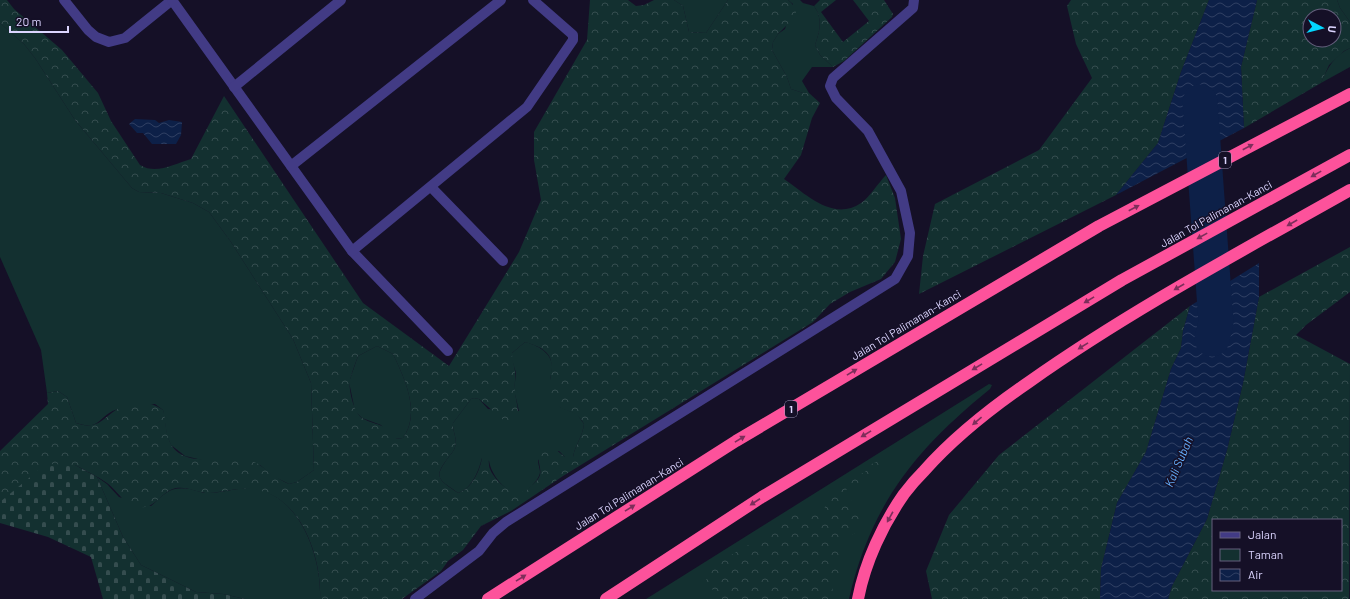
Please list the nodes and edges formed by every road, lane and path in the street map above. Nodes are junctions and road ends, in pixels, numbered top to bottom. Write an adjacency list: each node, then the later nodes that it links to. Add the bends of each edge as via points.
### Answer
1 (64, 0): 2 (street, via 88,30 96,37 109,42 124,38)
2 (172, 0): 7 (street)
3 (341, 0): 7 (street)
4 (501, 0): 10 (street)
5 (533, 0): 11 (street, via 572,35 573,40 527,107)
6 (914, 0): 16 (street, via 913,8 834,78 830,86 836,98 868,131 901,190 910,233 908,256 895,279 506,522 479,551)
7 (234, 87): 10 (street)
8 (1350, 94): 17 (highway, Jalan Tol Palimanan–Kanci / 1, one-way to 8, via 736,441 1099,226)
9 (1350, 155): 18 (highway, Jalan Tol Palimanan–Kanci, one-way to 18, via 1122,280 762,497)
10 (291, 166): 13 (street)
11 (430, 187): 13 (street); 14 (street)
12 (1350, 190): 19 (highway, one-way to 19, via 1139,310 994,406 945,447 905,493 867,566)
13 (352, 251): 15 (street)
14 (503, 261)
15 (448, 351)
16 (415, 599)
17 (488, 599)
18 (606, 599)
19 (858, 599)

